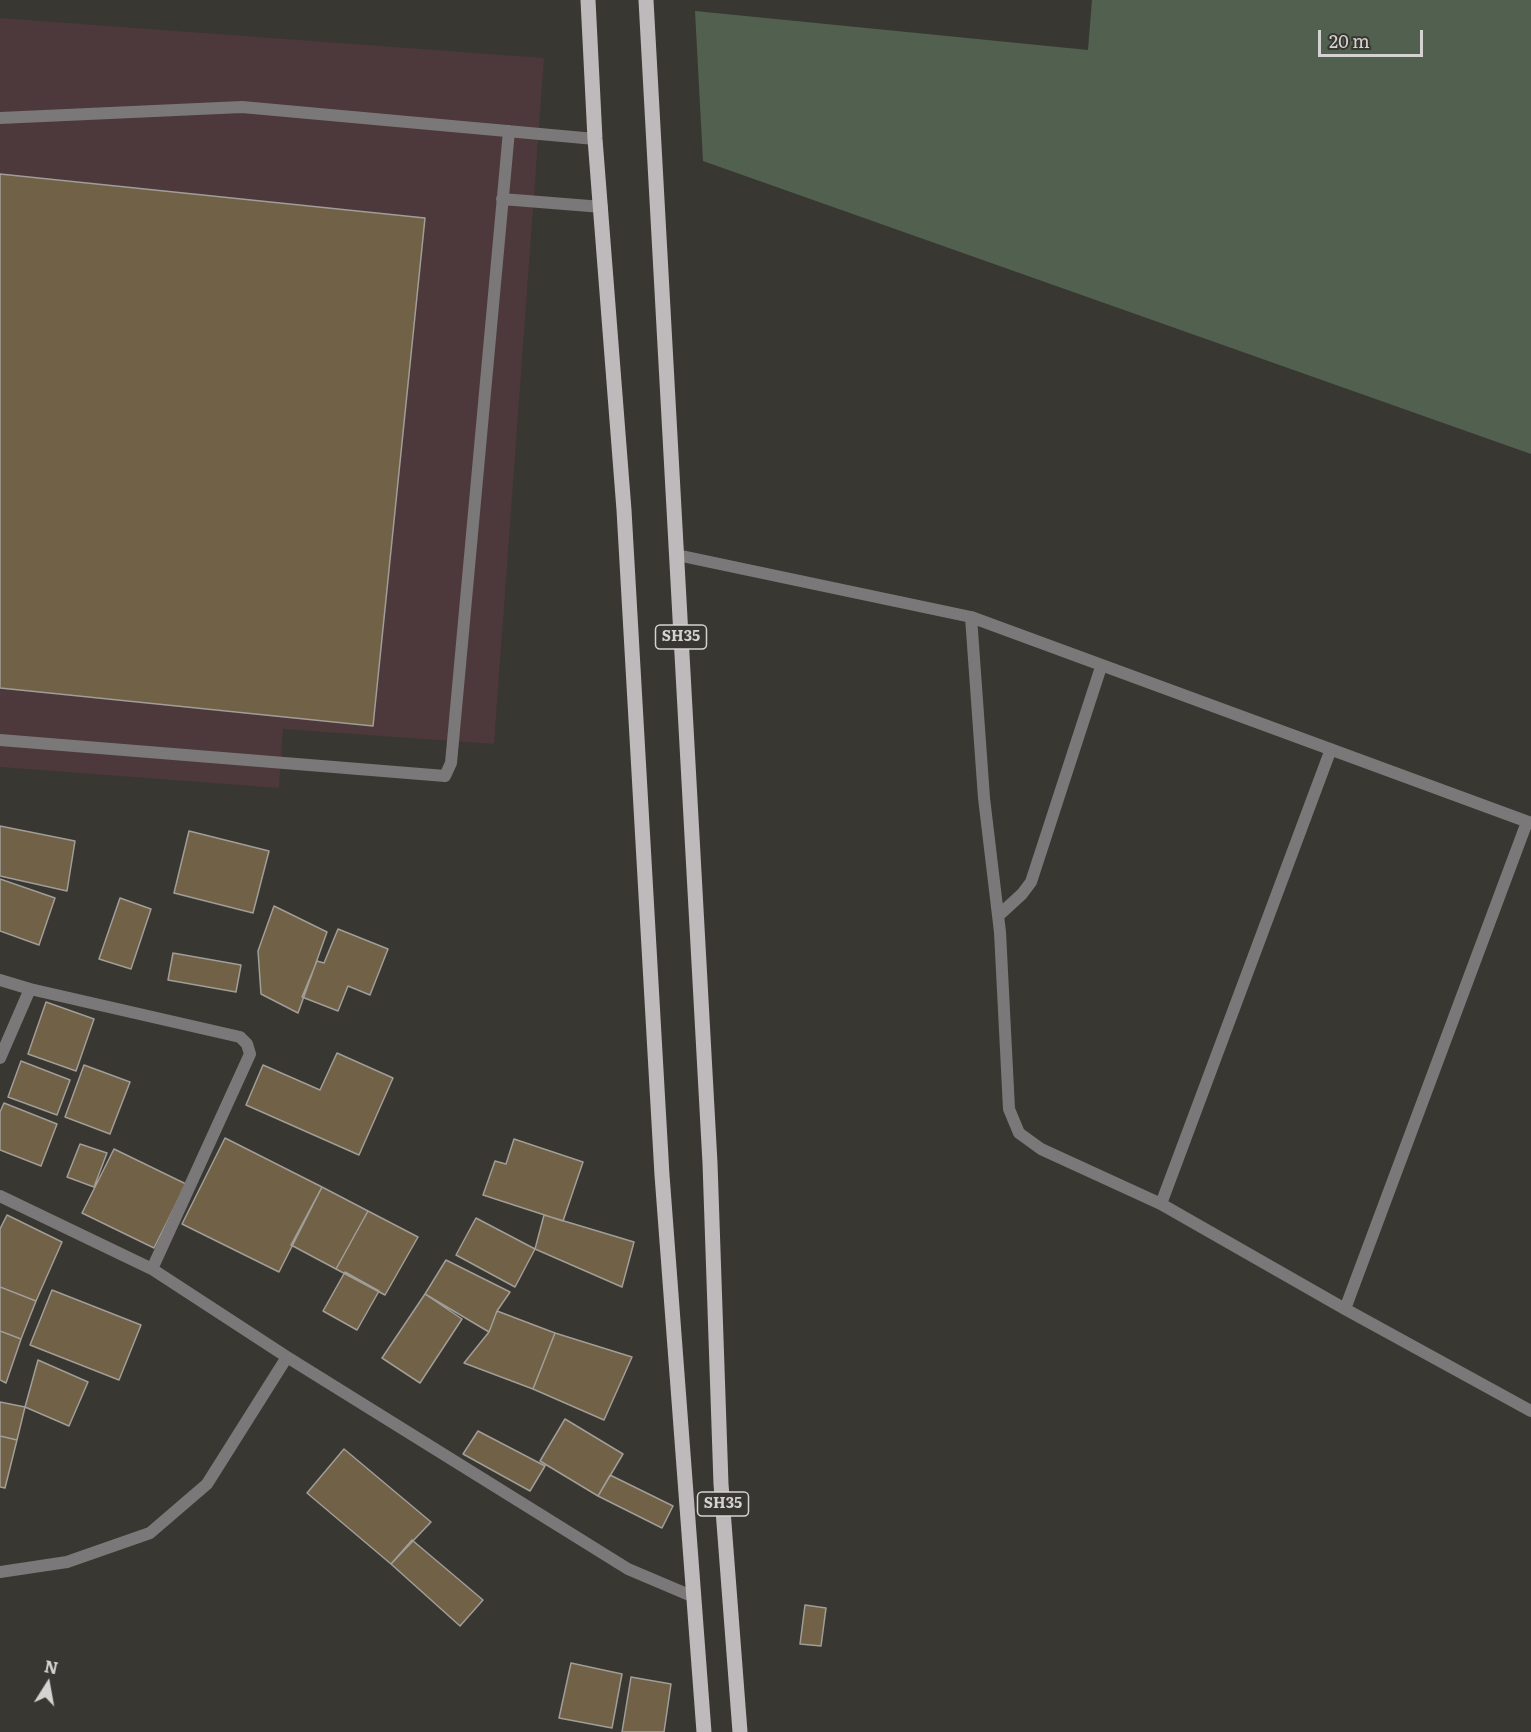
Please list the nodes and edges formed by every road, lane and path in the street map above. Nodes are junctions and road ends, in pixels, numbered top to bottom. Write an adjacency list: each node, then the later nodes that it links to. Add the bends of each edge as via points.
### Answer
1 (588, 0): 5 (main road, SH35)
2 (646, 0): 8 (main road, SH35)
3 (0, 118): 4 (street, via 242,107)
4 (509, 131): 5 (street); 6 (street)
5 (595, 139): 7 (main road, SH35)
6 (502, 199): 7 (street); 11 (street, via 451,763 445,776)
7 (602, 207): 25 (main road, SH35, via 625,521 662,1175)
8 (677, 555): 9 (street); 27 (main road, SH35, via 710,1163 721,1484)
9 (971, 617): 10 (street); 14 (street, via 984,798)
10 (1101, 667): 12 (street); 14 (street, via 1031,882)
11 (0, 740)
12 (1331, 749): 13 (street); 19 (street)
13 (1529, 823): 21 (street)
14 (998, 916): 19 (street, via 1009,1109 1019,1133 1041,1149)
15 (0, 980): 16 (street)
16 (30, 989): 17 (street); 20 (street, via 240,1037 247,1044 250,1054)
17 (0, 1058)
18 (0, 1196): 20 (street)
19 (1161, 1204): 21 (street)
20 (152, 1269): 22 (street)
21 (1345, 1309): 23 (street)
22 (287, 1357): 24 (street, via 207,1484 150,1533 67,1562); 25 (street, via 628,1569)
23 (1531, 1411)
24 (0, 1572)
25 (694, 1597): 26 (main road)
26 (704, 1732)
27 (740, 1732)

